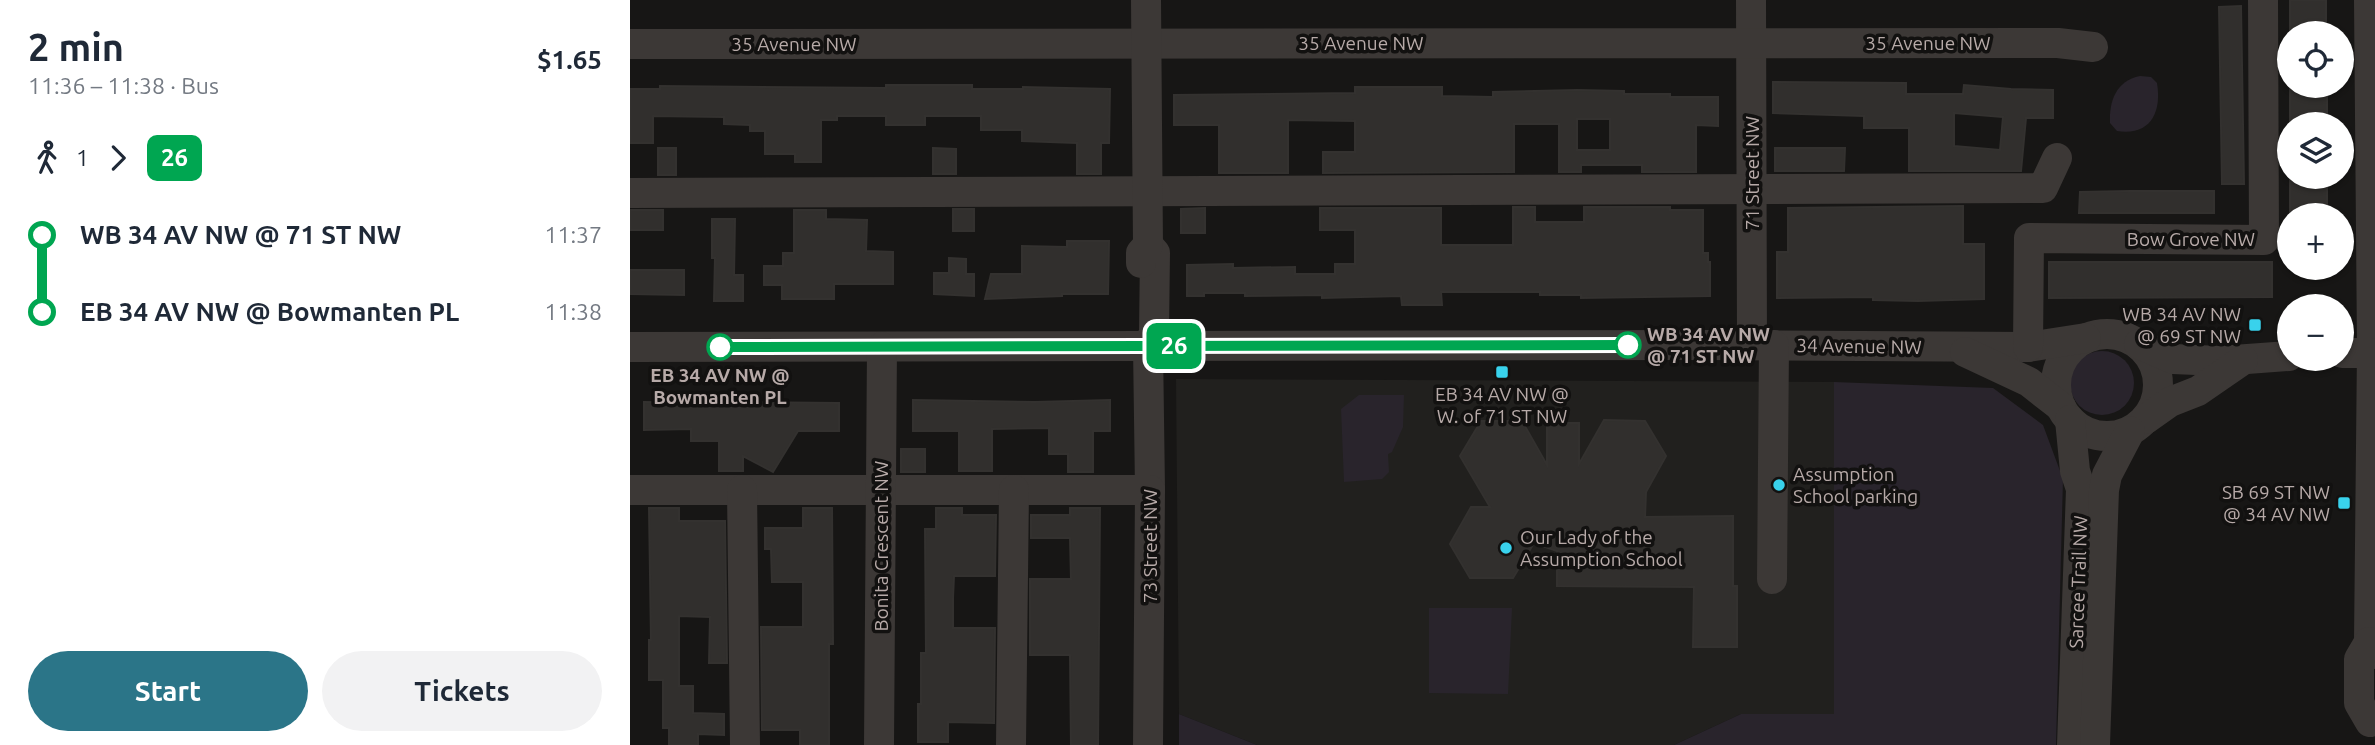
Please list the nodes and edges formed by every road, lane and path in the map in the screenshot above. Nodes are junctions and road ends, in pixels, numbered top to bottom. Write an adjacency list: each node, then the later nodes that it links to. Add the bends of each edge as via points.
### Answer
1 (1146, 0): 5 (street, 73 Street NW)
2 (1751, 0): 6 (street, 71 Street NW)
3 (2263, 0): 20 (street, Bow Grove NW, via 2264,240 2029,238)
4 (2369, 0): 21 (street)
5 (1146, 43): 6 (street, 35 Avenue NW); 7 (street, 35 Avenue NW); 11 (street, 73 Street NW)
6 (1752, 43): 8 (street, 35 Avenue NW, via 2058,43); 10 (street, 71 Street NW)
7 (630, 44)
8 (2093, 47)
9 (2057, 158): 10 (street, via 2043,188)
10 (1752, 190): 11 (street); 15 (street, 71 Street NW)
11 (1148, 192): 12 (street); 16 (street, 73 Street NW, via 1148,245 1155,253 1154,333)
12 (630, 193)
13 (2086, 338): 14 (street, via 2117,334); 20 (street, 34 Avenue NW); 25 (street, via 2062,360 2057,375 2056,391)
14 (2132, 340): 24 (street, via 2173,359); 26 (street, via 2154,363 2158,378 2153,409)
15 (1763, 345): 16 (street, 34 Avenue NW); 19 (street, 34 Avenue NW); 32 (street, 71 Street NW)
16 (1148, 346): 18 (street, 34 Avenue NW); 30 (street, 73 Street NW)
17 (630, 347): 18 (street, 34 Avenue NW)
18 (882, 347): 28 (street, Bonita Crescent NW)
19 (1955, 347): 20 (street, 34 Avenue NW); 25 (street, 34 Avenue NW, via 2029,382)
20 (2028, 347)
21 (2373, 350): 22 (street); 33 (street)
22 (2354, 352)
23 (2277, 357): 24 (street)
24 (2243, 360): 26 (street, via 2198,391 2162,406)
25 (2065, 413): 26 (street, via 2083,430 2098,435 2114,436); 39 (street, Sarcee Trail NW, via 2081,489)
26 (2136, 427): 40 (street, Sarcee Trail NW, via 2107,475 2104,490)
27 (630, 489): 31 (street)
28 (881, 489): 29 (street); 31 (street); 36 (street, Bonita Crescent NW)
29 (1014, 489): 30 (street); 37 (street)
30 (1150, 489): 38 (street, 73 Street NW)
31 (742, 490): 35 (street)
32 (1772, 579)
33 (2372, 648): 34 (street, via 2359,659 2359,703)
34 (2372, 725)
35 (745, 745)
36 (879, 745)
37 (1011, 745)
38 (1148, 745)
39 (2071, 745)
40 (2095, 745)

